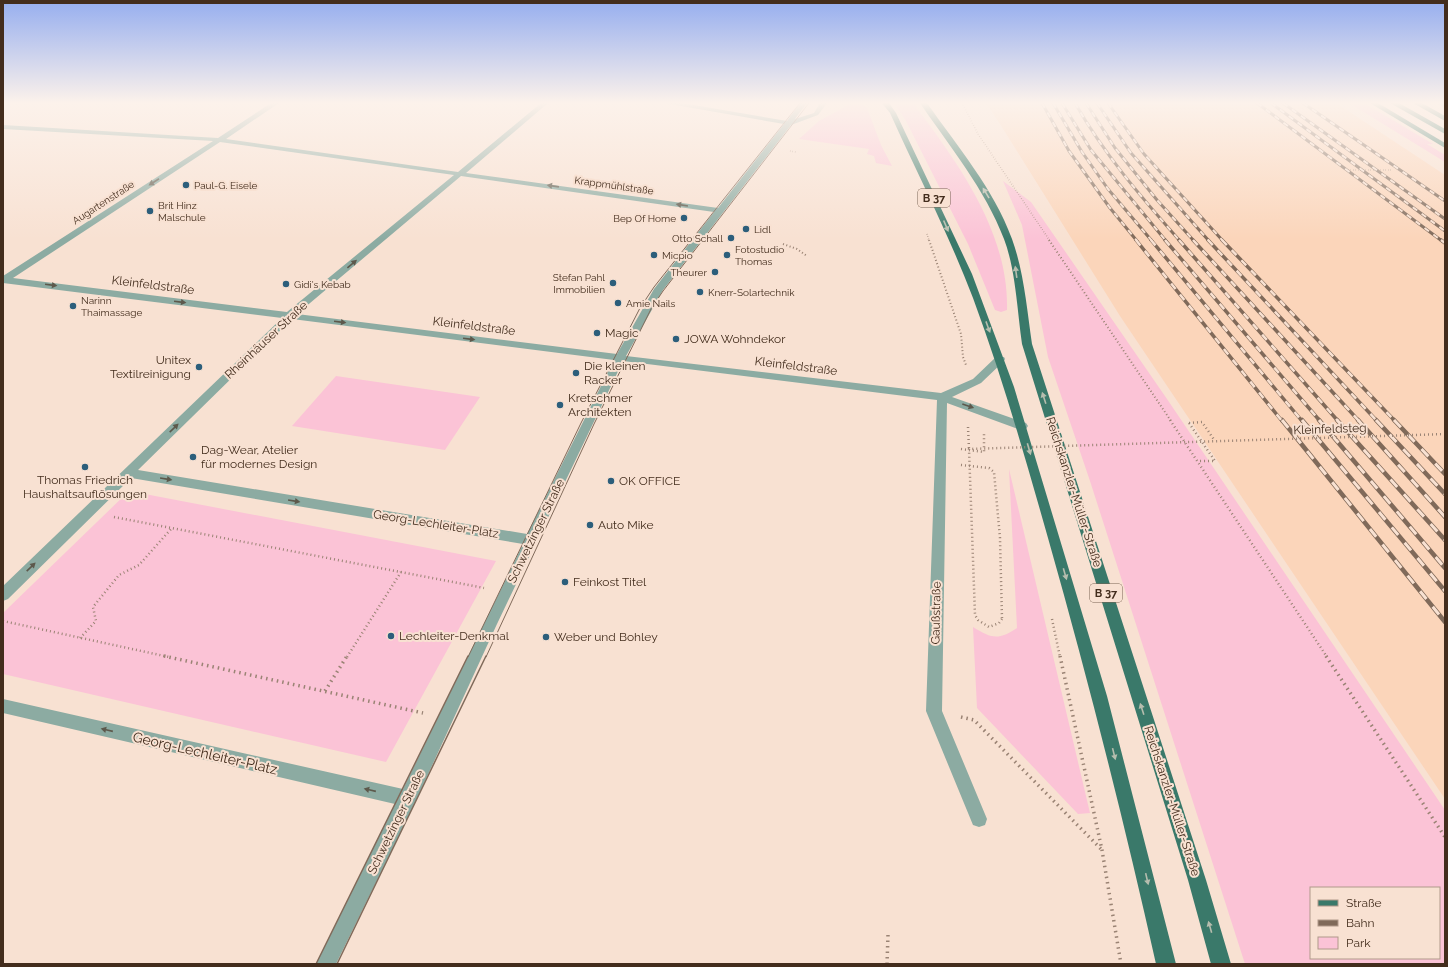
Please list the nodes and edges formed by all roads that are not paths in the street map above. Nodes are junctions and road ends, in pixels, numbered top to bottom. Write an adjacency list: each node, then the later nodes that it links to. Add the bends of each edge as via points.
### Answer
1 (207, 148): 9 (street, Augartenstraße, one-way to 9)
2 (279, 148): 7 (street, Krappmühlstraße)
3 (491, 148): 7 (street, Rheinhäuser Straße)
4 (770, 148): 8 (street, Schwetzinger Straße)
5 (910, 148): 12 (main road, B 37, one-way to 12, via 977,296)
6 (957, 148): 23 (main road, Reichskanzler-Müller-Straße / B 37, one-way to 6, via 1197,880 1027,344 1015,264 1008,239 984,190)
7 (461, 173): 8 (street, Krappmühlstraße, one-way to 7); 10 (street, Rheinhäuser Straße, one-way to 7)
8 (721, 211): 11 (street, Schwetzinger Straße, via 660,289)
9 (3, 279): 10 (street, Kleinfeldstraße, one-way to 10)
10 (289, 316): 11 (street, Kleinfeldstraße, one-way to 11); 15 (street, Rheinhäuser Straße, one-way to 10)
11 (621, 358): 13 (street, Kleinfeldstraße); 16 (street, Schwetzinger Straße)
12 (1000, 359): 13 (street, via 977,381); 14 (main road, B 37)
13 (942, 397): 14 (street, Kleinfeldstraße, one-way to 14); 20 (street, Gaußstraße, via 934,711)
14 (1022, 426): 22 (main road, B 37, one-way to 22, via 1086,645 1146,876)
15 (128, 473): 16 (street, Georg-Lechleiter-Platz, one-way to 16); 17 (street, Rheinhäuser Straße, one-way to 15)
16 (531, 540): 19 (street, Schwetzinger Straße)
17 (3, 594)
18 (3, 706): 19 (street, Georg-Lechleiter-Platz, one-way to 18)
19 (408, 799): 21 (street, Schwetzinger Straße)
20 (979, 819)
21 (326, 964)
22 (1166, 964)
23 (1221, 964)

